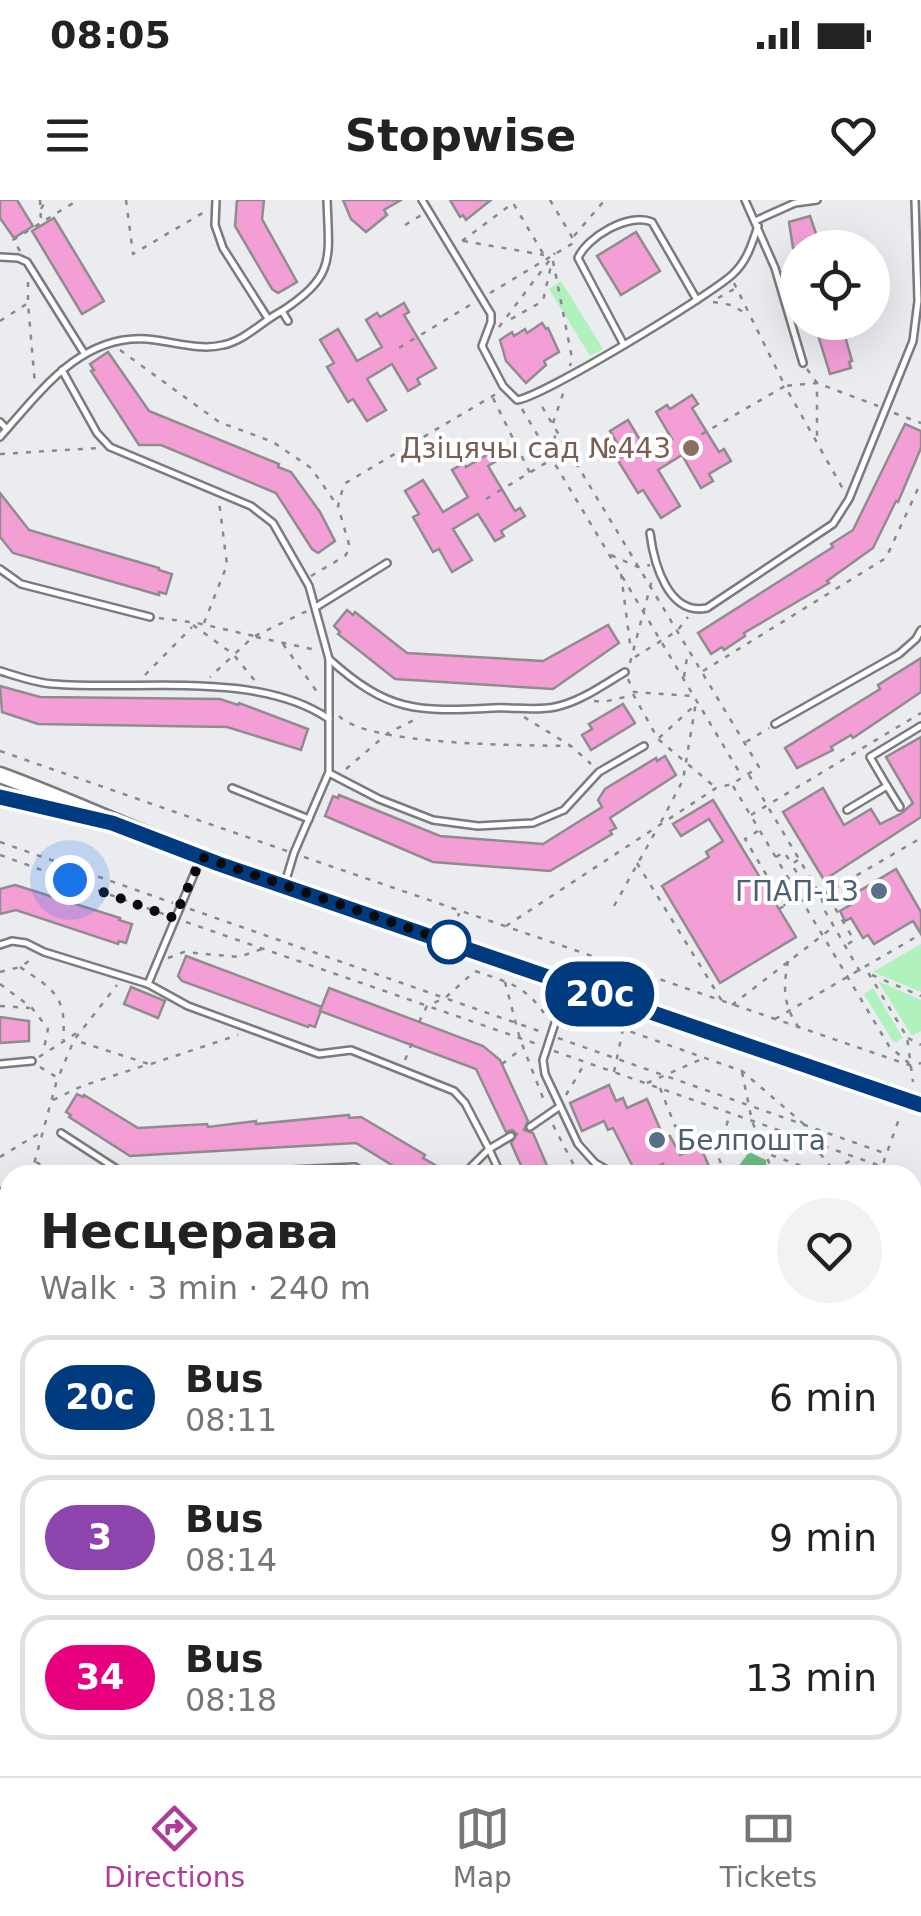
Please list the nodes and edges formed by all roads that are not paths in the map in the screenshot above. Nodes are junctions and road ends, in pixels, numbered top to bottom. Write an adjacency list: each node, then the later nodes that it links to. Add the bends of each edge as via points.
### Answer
1 (327, 200): 10 (lane, via 323,278)
2 (422, 200): 13 (lane, via 490,314 482,346 516,400)
3 (744, 200): 7 (lane)
4 (816, 200): 7 (lane)
5 (915, 200): 20 (lane, via 913,340 834,524 693,611 679,604 656,565)
6 (216, 202): 11 (lane, via 214,226 223,248)
7 (757, 223): 9 (lane, via 746,259); 15 (lane)
8 (0, 258): 14 (lane, via 27,262)
9 (697, 300): 13 (lane); 13 (lane, via 652,222 626,221 582,247 578,258)
10 (282, 311): 11 (lane); 12 (lane)
11 (268, 318): 14 (lane, via 219,346 121,338)
12 (288, 321)
13 (622, 344)
14 (84, 352): 16 (lane)
15 (803, 363)
16 (62, 370): 18 (lane); 23 (lane, via 110,447 251,506 273,523)
17 (0, 422): 18 (lane)
18 (6, 429): 19 (lane)
19 (0, 437)
20 (650, 533)
21 (386, 563): 23 (lane)
22 (0, 569): 24 (lane, via 21,584)
23 (316, 607): 26 (lane)
24 (150, 617)
25 (921, 630): 30 (lane, via 899,654)
26 (328, 659): 28 (lane, via 360,687 431,712 553,708); 29 (lane)
27 (0, 671): 29 (lane, via 50,684 263,691 312,706)
28 (625, 672)
29 (329, 719): 33 (lane)
30 (775, 724)
31 (921, 726): 35 (lane, via 870,757)
32 (644, 746): 33 (lane, via 600,772 564,810 533,823 433,820)
33 (329, 772): 40 (lane)
34 (0, 775): 41 (main road)
35 (887, 786): 38 (lane); 39 (lane)
36 (232, 788): 40 (lane)
37 (0, 797): 41 (main road)
38 (900, 807)
39 (847, 810)
40 (309, 818): 43 (lane)
41 (112, 823): 42 (main road)
42 (202, 857): 43 (main road); 46 (lane)
43 (284, 886): 45 (main road)
44 (0, 944): 46 (lane, via 26,943)
45 (568, 983): 49 (main road); 50 (lane, via 543,1060)
46 (148, 984): 54 (lane, via 188,1006 319,1054 352,1050 454,1092)
47 (32, 1061): 48 (lane)
48 (0, 1064)
49 (921, 1105)
50 (559, 1108): 51 (lane); 58 (lane)
51 (530, 1128)
52 (61, 1133): 55 (lane)
53 (511, 1136): 54 (lane)
54 (489, 1149): 56 (lane); 57 (lane)
55 (111, 1165)
56 (473, 1165)
57 (496, 1165)
58 (598, 1165)

